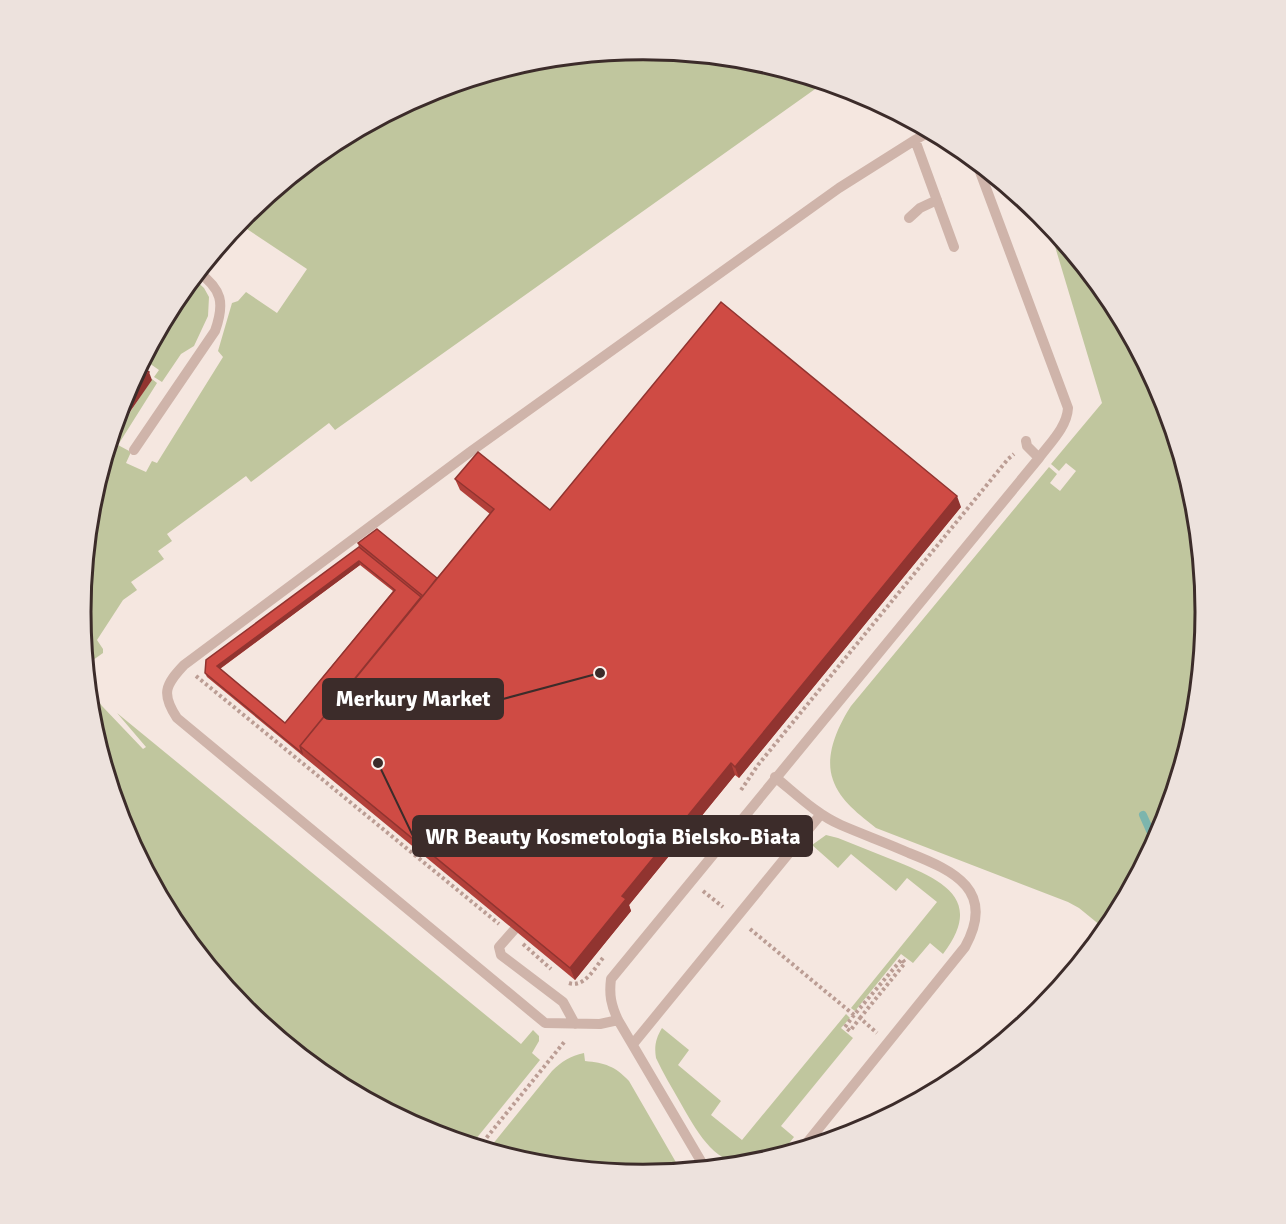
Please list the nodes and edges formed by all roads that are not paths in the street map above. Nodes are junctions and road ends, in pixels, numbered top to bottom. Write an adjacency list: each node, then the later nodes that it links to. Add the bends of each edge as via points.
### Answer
1 (922, 136): 2 (lane)
2 (915, 140): 4 (lane); 15 (lane, via 838,188 480,445 184,665 170,681 168,704 177,718 545,1023)
3 (982, 176): 10 (lane, via 1068,408 1062,427)
4 (937, 200): 5 (lane); 6 (lane)
5 (909, 218)
6 (954, 247)
7 (205, 277): 9 (lane, via 220,298 222,313 215,331)
8 (1027, 443): 10 (lane)
9 (134, 450)
10 (1039, 458): 11 (lane)
11 (775, 777): 12 (lane); 14 (lane, via 611,979 611,1006)
12 (821, 814): 16 (lane); 17 (lane, via 954,873 975,902 975,922 965,946)
13 (512, 932): 15 (lane, via 499,947 501,955 563,1002)
14 (618, 1020): 15 (lane); 16 (lane)
15 (575, 1024)
16 (633, 1044): 18 (lane)
17 (811, 1138)
18 (701, 1161)

